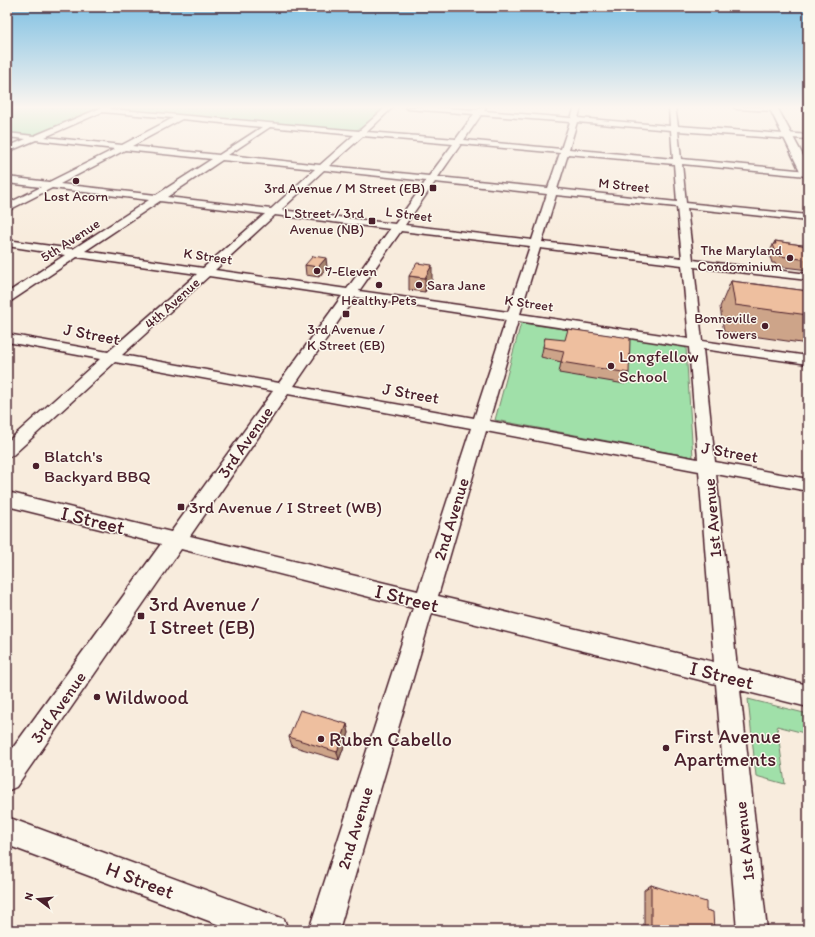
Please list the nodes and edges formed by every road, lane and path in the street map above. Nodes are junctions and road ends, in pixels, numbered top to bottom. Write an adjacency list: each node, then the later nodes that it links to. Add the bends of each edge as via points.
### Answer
1 (117, 151): 16 (street)
2 (160, 151): 10 (street, M Street)
3 (230, 151): 10 (street, 5th Avenue)
4 (341, 151): 12 (street, 4th Avenue)
5 (452, 151): 14 (street, 3rd Avenue)
6 (561, 151): 7 (street)
7 (564, 151): 11 (street); 17 (street, 2nd Avenue)
8 (677, 151): 11 (street, 1st Avenue)
9 (796, 151): 13 (main road)
10 (220, 157): 12 (street, M Street); 18 (street, 5th Avenue)
11 (678, 162): 13 (street); 19 (street, 1st Avenue)
12 (322, 168): 14 (street, M Street); 21 (street, 4th Avenue)
13 (807, 171)
14 (432, 179): 17 (street, M Street); 23 (street, 3rd Avenue)
15 (7, 180): 16 (street, L Street)
16 (51, 185): 18 (street, L Street); 20 (street)
17 (551, 192): 19 (street, M Street); 25 (street, 2nd Avenue)
18 (158, 198): 21 (street, L Street); 26 (street, 5th Avenue)
19 (682, 205): 22 (street, M Street); 27 (street, 1st Avenue)
20 (7, 208)
21 (272, 212): 23 (street, L Street); 28 (street, 4th Avenue)
22 (808, 218)
23 (397, 227): 25 (street, L Street); 30 (street, 3rd Avenue)
24 (7, 243): 26 (street, K Street)
25 (536, 244): 27 (street, L Street); 32 (street, 2nd Avenue)
26 (75, 253): 28 (street, K Street); 31 (street, 5th Avenue)
27 (688, 263): 29 (street, L Street); 34 (street, 1st Avenue)
28 (207, 272): 30 (street, K Street); 35 (street, 4th Avenue)
29 (808, 278)
30 (351, 293): 32 (street, K Street); 37 (street, 3rd Avenue)
31 (7, 298)
32 (514, 317): 34 (street, K Street); 38 (street, 2nd Avenue)
33 (7, 338): 35 (street, J Street)
34 (696, 344): 36 (street, K Street); 40 (street, 1st Avenue)
35 (112, 357): 37 (street, J Street); 39 (street, 4th Avenue)
36 (808, 360)
37 (283, 389): 38 (street, J Street); 43 (street, 3rd Avenue)
38 (480, 425): 40 (street, J Street); 44 (street, 2nd Avenue)
39 (7, 451)
40 (707, 467): 41 (street, J Street); 45 (street, 1st Avenue)
41 (808, 485)
42 (7, 499): 43 (street, I Street)
43 (175, 541): 44 (street, I Street); 47 (street, 3rd Avenue)
44 (425, 602): 45 (street, I Street); 50 (street, 2nd Avenue)
45 (727, 676): 46 (street, I Street); 51 (street, 1st Avenue)
46 (808, 696)
47 (7, 778)
48 (7, 831): 49 (street, H Street)
49 (273, 930)
50 (324, 930)
51 (752, 930)

